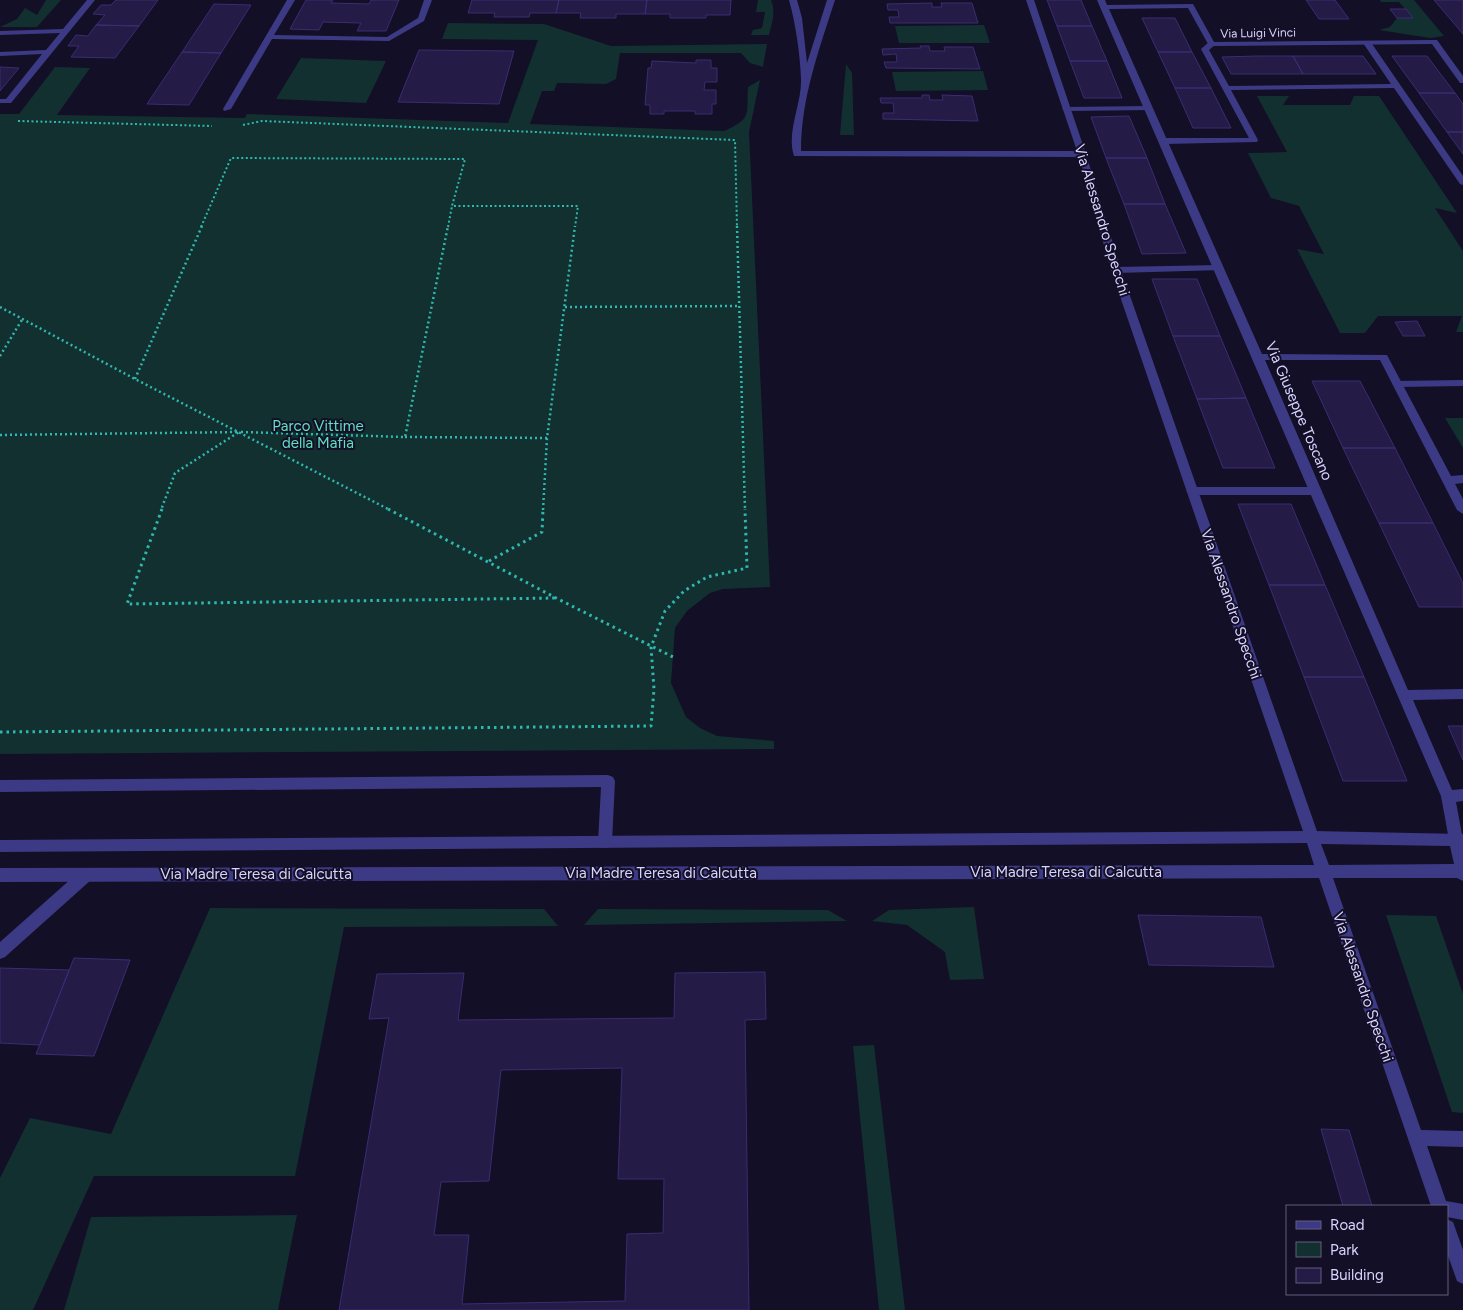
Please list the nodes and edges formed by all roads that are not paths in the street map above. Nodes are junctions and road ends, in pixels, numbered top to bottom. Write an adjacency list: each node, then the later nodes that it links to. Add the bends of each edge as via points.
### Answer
1 (91, 0): 8 (street)
2 (291, 0): 10 (street)
3 (428, 0): 10 (street, via 421,19 389,39)
4 (793, 0): 15 (street)
5 (831, 0): 15 (street)
6 (1030, 0): 22 (street, Via Alessandro Specchi)
7 (1102, 4): 12 (street, Via Luigi Vinci, via 1190,6); 20 (street, Via Giuseppe Toscano)
8 (65, 31): 9 (street); 13 (street)
9 (0, 33)
10 (269, 37): 21 (street)
11 (1367, 43): 12 (street, Via Luigi Vinci); 16 (street, Via Luigi Vinci, via 1434,42); 17 (street)
12 (1212, 44): 18 (street, via 1205,49)
13 (47, 52): 14 (street); 19 (street, via 8,101)
14 (0, 54)
15 (805, 80): 24 (street, via 797,154)
16 (1463, 81)
17 (1397, 86): 18 (street); 25 (street)
18 (1225, 88): 23 (street, via 1254,140)
19 (0, 101)
20 (1148, 108): 22 (street); 23 (street, Via Giuseppe Toscano)
21 (227, 109)
22 (1066, 109): 24 (street, Via Alessandro Specchi)
23 (1164, 141): 26 (street, Via Giuseppe Toscano)
24 (1082, 154): 27 (street, Via Alessandro Specchi)
25 (1463, 182)
26 (1219, 268): 27 (street); 28 (street, Via Giuseppe Toscano)
27 (1116, 270): 34 (street, Via Alessandro Specchi)
28 (1258, 357): 30 (street, via 1383,357); 33 (street, Via Giuseppe Toscano)
29 (1463, 383): 30 (street)
30 (1397, 384): 32 (street)
31 (1463, 479): 32 (street)
32 (1448, 480): 35 (street)
33 (1316, 491): 34 (street); 37 (street, Via Giuseppe Toscano)
34 (1192, 492): 41 (street, Via Alessandro Specchi)
35 (1463, 510)
36 (1463, 694): 37 (street)
37 (1404, 695): 40 (street, Via Giuseppe Toscano)
38 (0, 786): 43 (street, via 608,781)
39 (1463, 795): 40 (street)
40 (1448, 796): 42 (street, Via Giuseppe Toscano)
41 (1312, 837): 42 (street, Via Madre Teresa di Calcutta); 43 (street, Via Madre Teresa di Calcutta); 45 (street, Via Alessandro Specchi)
42 (1459, 840): 46 (street, Via Giuseppe Toscano)
43 (605, 842): 44 (street, Via Madre Teresa di Calcutta)
44 (0, 846)
45 (1323, 871): 46 (street, Via Madre Teresa di Calcutta); 48 (street, Via Madre Teresa di Calcutta); 50 (street, Via Alessandro Specchi)
46 (1463, 872)
47 (0, 875): 48 (street, Via Madre Teresa di Calcutta)
48 (86, 875): 49 (street)
49 (0, 952)
50 (1415, 1138): 51 (street); 52 (street, Via Alessandro Specchi)
51 (1463, 1139)
52 (1439, 1205)
53 (1448, 1209): 54 (street)
54 (1463, 1212)
55 (1448, 1231): 56 (street)
56 (1463, 1275)

